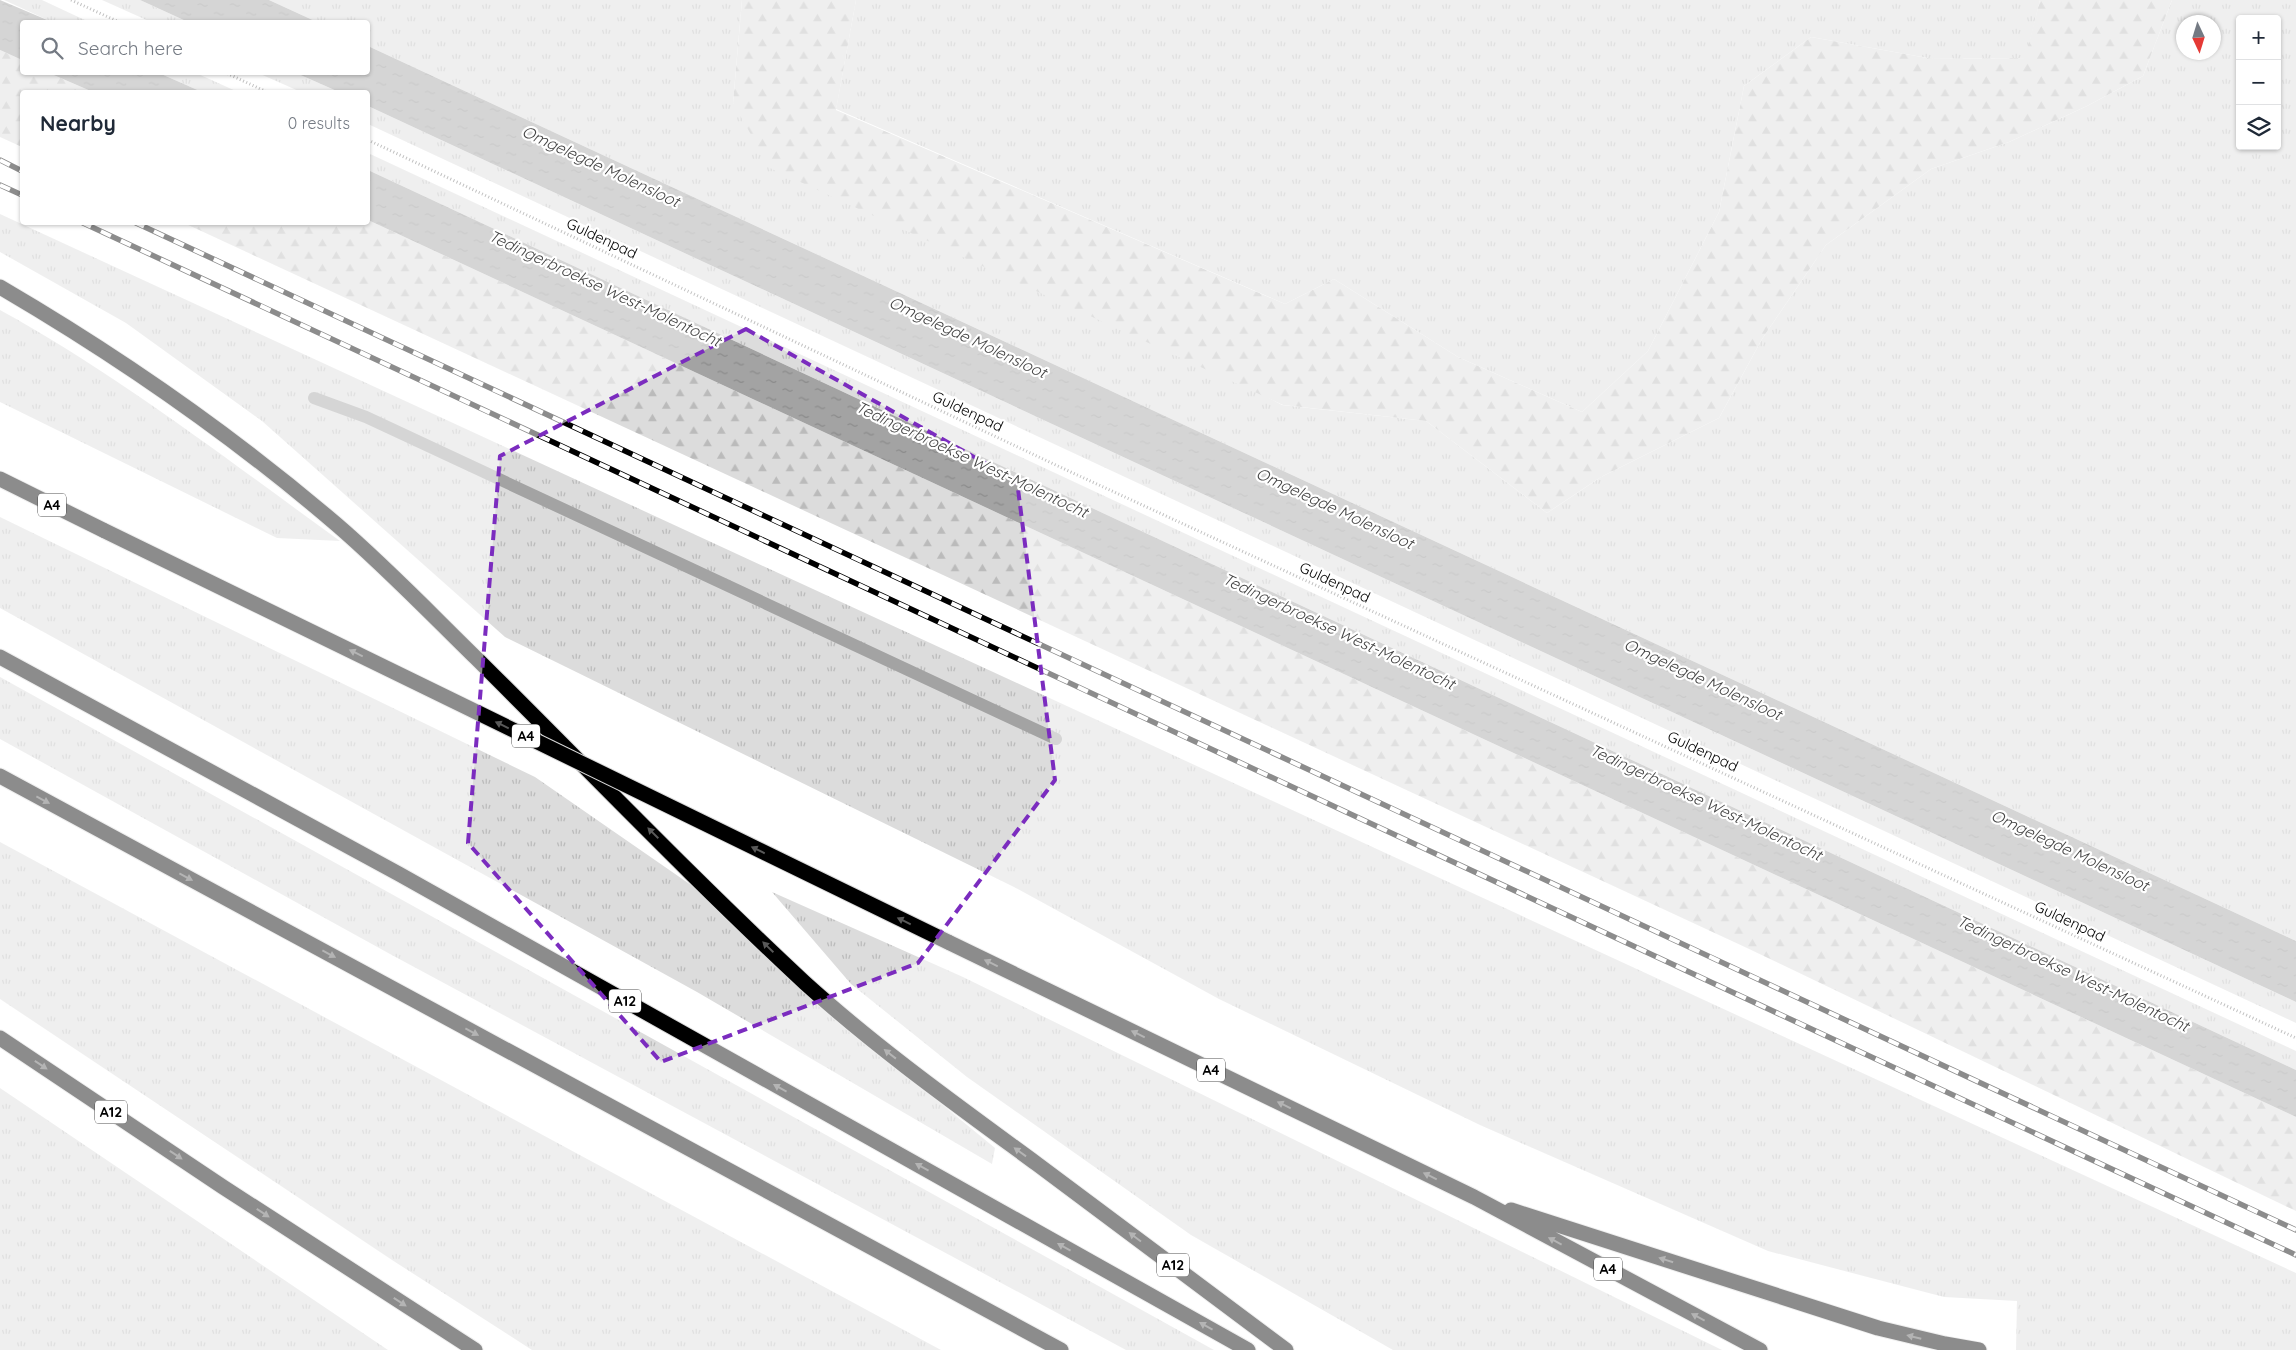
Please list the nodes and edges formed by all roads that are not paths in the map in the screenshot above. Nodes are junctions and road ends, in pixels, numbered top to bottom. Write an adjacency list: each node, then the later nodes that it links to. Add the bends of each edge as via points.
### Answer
1 (0, 287): 10 (highway, A12, one-way to 1, via 855,1026 744,924 399,581 338,525 215,427)
2 (0, 479): 6 (highway, A4, one-way to 2, bridge)
3 (0, 657): 9 (highway, A12, one-way to 3, via 399,874)
4 (0, 776): 8 (highway, one-way to 8)
5 (0, 1038): 7 (highway, A12, one-way to 7)
6 (1474, 1197): 11 (highway, A4, one-way to 6); 12 (highway, A4, one-way to 6, via 1870,1326)
7 (475, 1350)
8 (1061, 1350)
9 (1248, 1350)
10 (1286, 1350)
11 (1760, 1350)
12 (1979, 1350)

